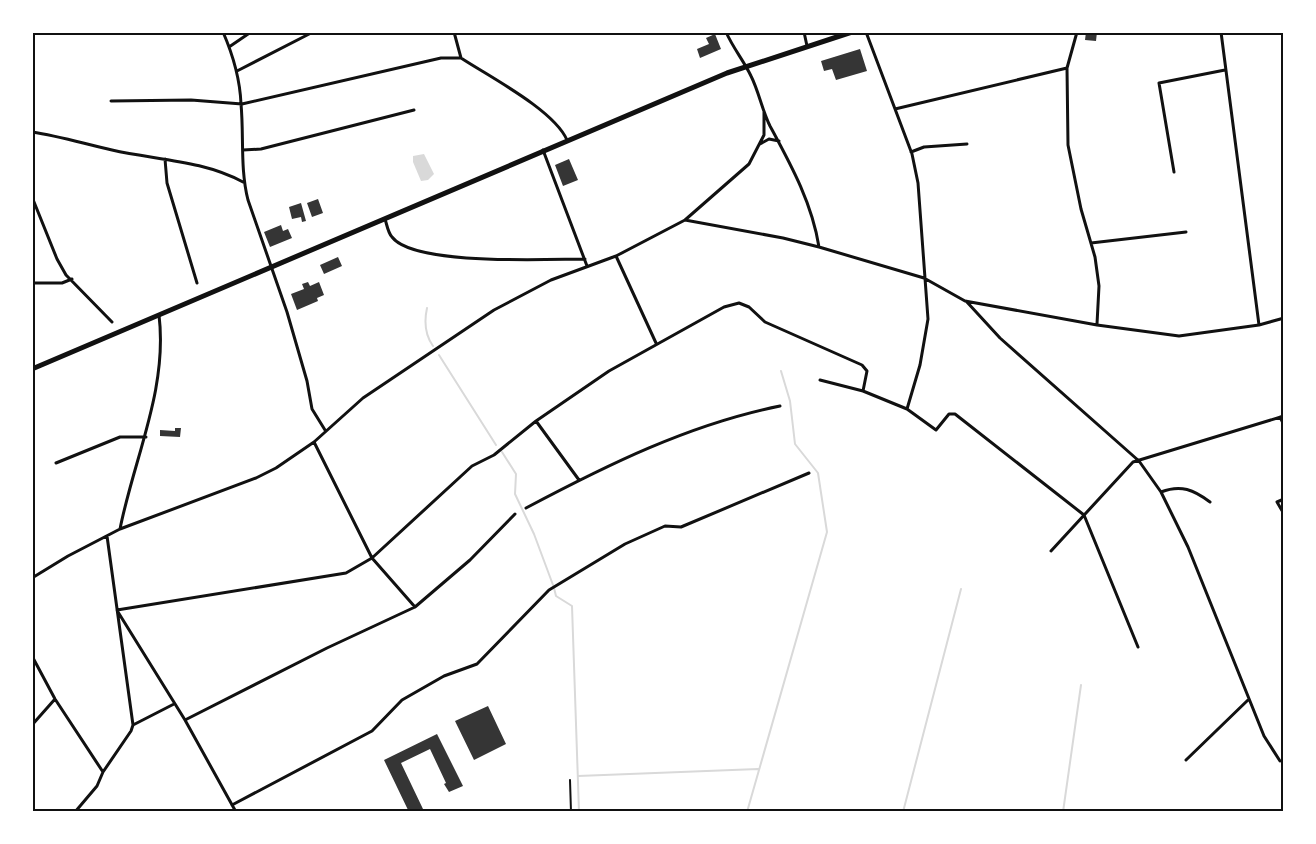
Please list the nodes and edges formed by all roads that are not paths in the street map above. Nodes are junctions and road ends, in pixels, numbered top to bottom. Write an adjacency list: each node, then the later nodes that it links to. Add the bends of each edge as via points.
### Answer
1 (223, 32): 12 (street)
2 (251, 32): 12 (street)
3 (313, 32): 17 (street)
4 (454, 32): 13 (street)
5 (726, 32): 14 (street)
6 (804, 32): 11 (street)
7 (852, 32): 11 (main road)
8 (866, 32): 21 (street)
9 (1077, 32): 15 (street)
10 (1221, 32): 16 (street)
11 (807, 46): 14 (main road)
12 (229, 47): 17 (street)
13 (462, 58): 19 (street, via 441,58); 24 (street, via 544,112 563,129)
14 (745, 66): 22 (street); 24 (main road)
15 (1067, 68): 21 (street); 38 (street, via 1068,145)
16 (1225, 70): 32 (street, via 1159,83); 53 (street)
17 (237, 71): 19 (street)
18 (111, 101): 19 (street, via 190,100)
19 (242, 104): 28 (street)
20 (414, 110): 28 (street, via 261,149)
21 (895, 110): 30 (street)
22 (764, 112): 25 (street); 27 (street, via 764,135)
23 (32, 132): 31 (street)
24 (568, 140): 29 (main road)
25 (780, 141): 27 (street, via 769,139); 39 (street, via 809,206)
26 (967, 144): 30 (street, via 924,147)
27 (759, 145): 36 (street, via 749,164)
28 (243, 150): 33 (street)
29 (543, 150): 35 (main road); 41 (street)
30 (911, 152): 44 (street, via 918,183)
31 (165, 159): 33 (street, via 227,173); 47 (street, via 168,183)
32 (1174, 172)
33 (243, 182): 43 (street)
34 (32, 197): 45 (street, via 57,259)
35 (385, 219): 41 (street, via 391,237 396,241 422,252 450,258); 43 (main road)
36 (685, 220): 39 (street); 40 (street)
37 (1186, 232): 38 (street)
38 (1091, 243): 52 (street, via 1099,286)
39 (819, 247): 44 (street)
40 (616, 256): 42 (street); 54 (street)
41 (585, 259): 42 (street)
42 (587, 266): 63 (street, via 550,280 494,310 363,398)
43 (273, 268): 49 (main road); 63 (street, via 307,380 312,410)
44 (924, 278): 48 (street); 59 (street, via 928,319 920,365)
45 (72, 279): 46 (street, via 62,283); 51 (street)
46 (32, 283)
47 (197, 283)
48 (965, 300): 52 (street); 66 (street, via 1000,338)
49 (158, 314): 55 (main road); 64 (street, via 161,331 156,388)
50 (1284, 318): 53 (street)
51 (112, 322)
52 (1098, 325): 53 (street, via 1179,336)
53 (1259, 325)
54 (656, 343): 57 (street, via 724,307 739,303 749,307 765,322 862,365 867,371); 61 (street)
55 (32, 369)
56 (820, 380): 57 (street)
57 (863, 391): 59 (street)
58 (780, 406): 69 (street, via 705,426 600,468)
59 (906, 409): 76 (street, via 936,430 949,414 955,414)
60 (1282, 417): 62 (street); 66 (street)
61 (536, 420): 69 (street); 80 (street, via 494,455 472,466)
62 (1284, 425)
63 (325, 430): 65 (street)
64 (146, 437): 67 (street, via 120,437); 77 (street)
65 (314, 442): 77 (street, via 256,478); 80 (street)
66 (1140, 462): 70 (street); 76 (street, via 1133,462)
67 (56, 463)
68 (809, 473): 96 (street, via 681,527 666,526 624,544 549,590 477,664 444,676 402,700 372,731)
69 (579, 480): 73 (street)
70 (1161, 492): 72 (street, via 1178,487 1196,491); 87 (street, via 1188,547)
71 (1284, 499): 75 (street, via 1277,502)
72 (1210, 502)
73 (526, 508)
74 (515, 514): 82 (street, via 470,560)
75 (1284, 514)
76 (1084, 515): 79 (street); 84 (street)
77 (120, 529): 78 (street)
78 (107, 536): 81 (street); 83 (street)
79 (1051, 551)
80 (372, 558): 82 (street); 83 (street, via 339,575)
81 (32, 578)
82 (415, 608): 89 (street)
83 (117, 610): 88 (street); 91 (street)
84 (1138, 647)
85 (32, 656): 86 (street)
86 (55, 699): 90 (street); 94 (street)
87 (1248, 700): 92 (street); 93 (street, via 1264,736)
88 (174, 704): 89 (street); 91 (street)
89 (185, 720): 96 (street)
90 (32, 725)
91 (133, 725): 94 (street)
92 (1186, 760)
93 (1280, 761)
94 (103, 772): 97 (street, via 97,786)
95 (570, 780): 99 (lane)
96 (232, 805): 98 (street)
97 (75, 812)
98 (236, 812)
99 (571, 812)

